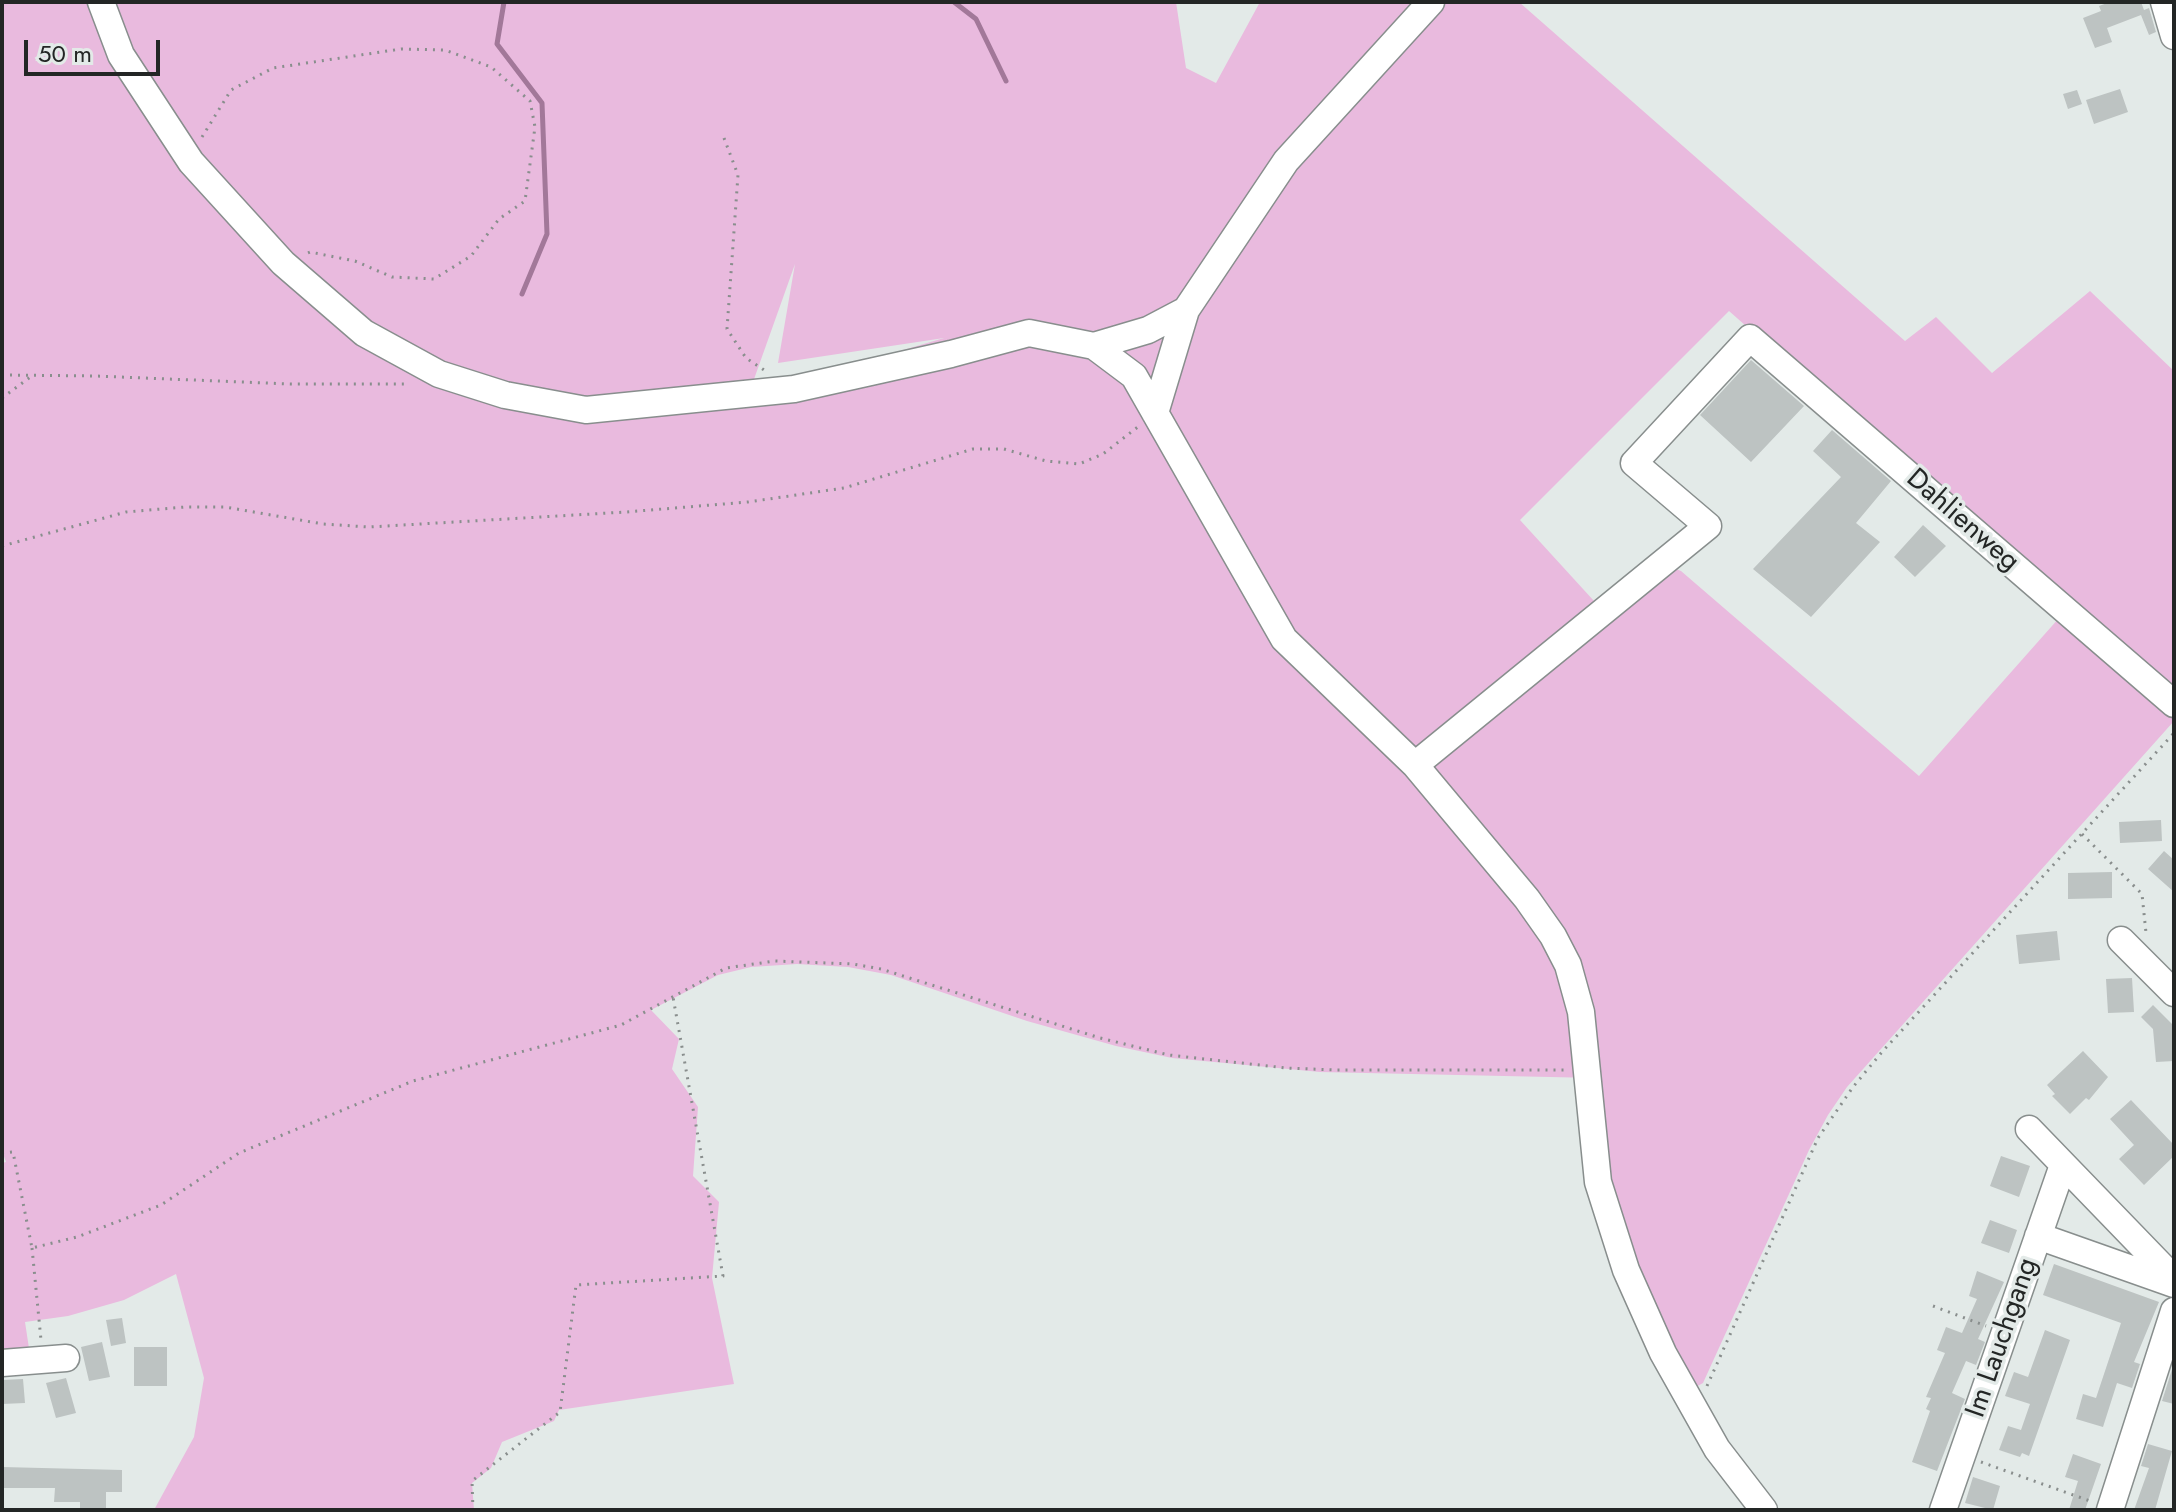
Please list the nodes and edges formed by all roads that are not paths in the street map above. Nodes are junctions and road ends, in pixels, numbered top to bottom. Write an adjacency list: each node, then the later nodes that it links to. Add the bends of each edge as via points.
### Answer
1 (101, 2): 6 (street, via 121,55 191,162 283,263 364,333 439,374 505,395 586,410 794,389 1029,333)
2 (1431, 2): 5 (street, via 1286,161)
3 (2164, 2): 4 (street)
4 (2174, 36)
5 (1186, 310): 6 (street, via 1148,330); 7 (street)
6 (1094, 346): 7 (street, via 1134,376)
7 (1155, 413): 9 (street, via 1284,639)
8 (2174, 704): 9 (street, Dahlienweg, via 1750,338 1634,463 1708,526)
9 (1415, 765): 21 (street, via 1527,899 1568,965 1581,1012 1598,1182 1626,1270 1663,1353 1717,1449)
10 (2121, 940): 11 (street)
11 (2174, 993)
12 (2029, 1129): 13 (street)
13 (2063, 1165): 14 (street, Im Lauchgang); 15 (street)
14 (2038, 1236): 15 (street); 22 (street, Im Lauchgang)
15 (2174, 1281)
16 (2174, 1311): 17 (street)
17 (2167, 1357): 20 (street)
18 (54, 1359): 19 (street)
19 (2, 1363)
20 (2110, 1509)
21 (1764, 1510)
22 (1943, 1510)

